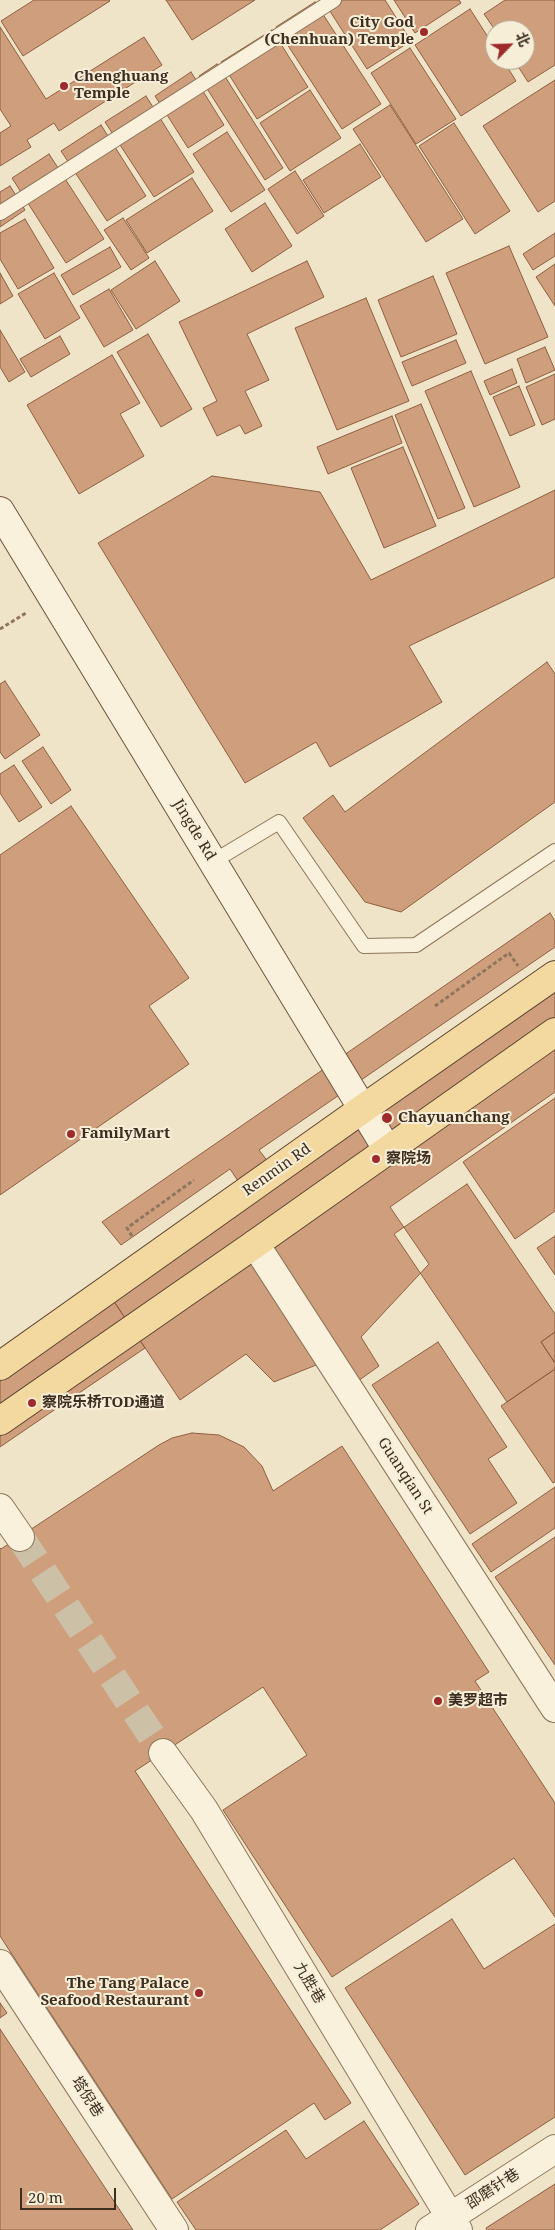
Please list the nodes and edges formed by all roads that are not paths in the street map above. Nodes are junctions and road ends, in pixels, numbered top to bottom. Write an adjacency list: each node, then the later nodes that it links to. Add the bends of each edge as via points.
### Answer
1 (334, 0): 2 (lane)
2 (0, 213)
3 (0, 512): 5 (street, Jingde Rd)
4 (555, 851): 5 (lane, via 416,945 364,946 279,822)
5 (214, 861): 8 (street, Jingde Rd)
6 (555, 975): 8 (main road, Renmin Rd)
7 (555, 1032): 9 (main road)
8 (364, 1108): 9 (street, Jingde Rd); 11 (main road, Renmin Rd)
9 (388, 1150): 10 (main road)
10 (255, 1244): 12 (main road); 15 (street, Guanqian St)
11 (0, 1366)
12 (0, 1420)
13 (0, 1508): 14 (street)
14 (20, 1537)
15 (555, 1708)
16 (163, 1753): 19 (street, 九胜巷, via 204,1810)
17 (0, 1964): 20 (street, 塔倪巷)
18 (555, 2149): 19 (street, 邵磨针巷)
19 (446, 2226)
20 (174, 2230)

